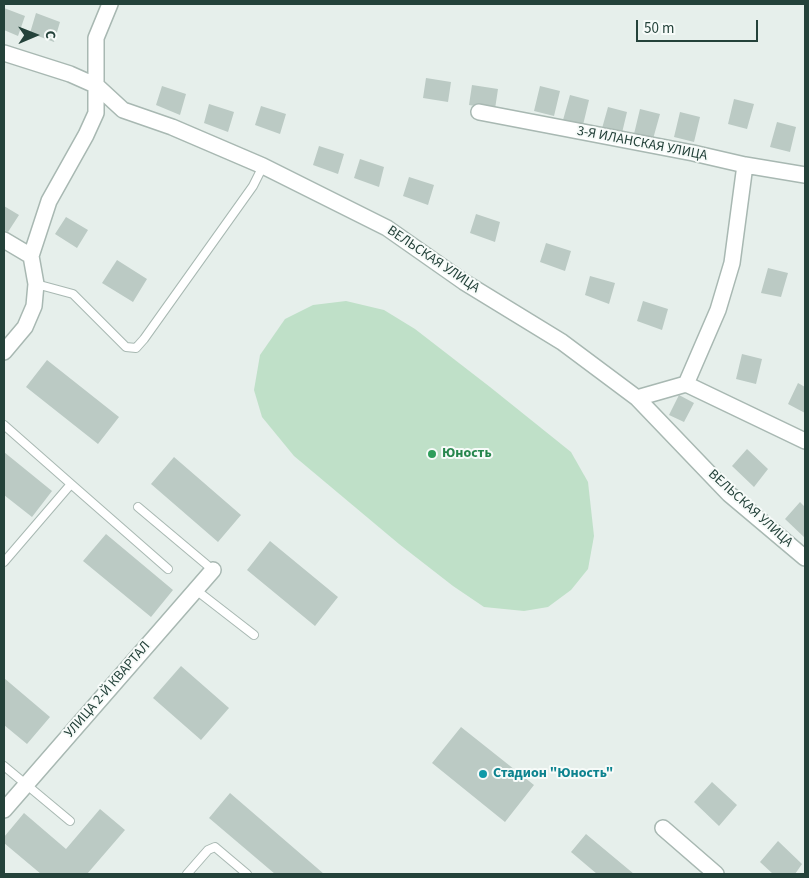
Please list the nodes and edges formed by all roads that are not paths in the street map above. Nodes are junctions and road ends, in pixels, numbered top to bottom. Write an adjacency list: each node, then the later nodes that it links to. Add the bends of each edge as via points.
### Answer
1 (110, 4): 3 (street, via 96,38)
2 (4, 54): 3 (street, ВЕЛЬСКАЯ УЛИЦА, via 70,74)
3 (97, 86): 6 (street, ВЕЛЬСКАЯ УЛИЦА, via 123,110); 9 (street, via 96,114 49,201)
4 (479, 112): 5 (street, 3-Я ИЛАНСКАЯ УЛИЦА)
5 (745, 165): 7 (street, 3-Я ИЛАНСКАЯ УЛИЦА); 12 (street, via 732,263 718,310)
6 (263, 166): 10 (lane, via 247,194 136,348 126,347 74,294); 13 (street, ВЕЛЬСКАЯ УЛИЦА, via 387,228 464,282 562,342)
7 (805, 175)
8 (4, 240): 9 (street)
9 (31, 256): 10 (street)
10 (36, 284): 11 (street, via 34,306 24,327)
11 (4, 352)
12 (686, 384): 13 (street); 15 (street)
13 (637, 398): 18 (street, ВЕЛЬСКАЯ УЛИЦА, via 729,494)
14 (4, 425): 16 (lane)
15 (805, 441)
16 (71, 484): 19 (lane); 20 (lane)
17 (138, 507): 21 (lane)
18 (805, 558)
19 (4, 562)
20 (168, 569)
21 (213, 570): 22 (street, УЛИЦА 2-Й КВАРТАЛ)
22 (196, 590): 23 (lane); 25 (street, УЛИЦА 2-Й КВАРТАЛ)
23 (254, 636)
24 (4, 766): 25 (lane)
25 (26, 785): 26 (street, УЛИЦА 2-Й КВАРТАЛ); 27 (lane)
26 (4, 810)
27 (70, 821)
28 (662, 828): 31 (street)
29 (187, 874): 30 (lane, via 208,850 215,848)
30 (247, 874)
31 (716, 874)

